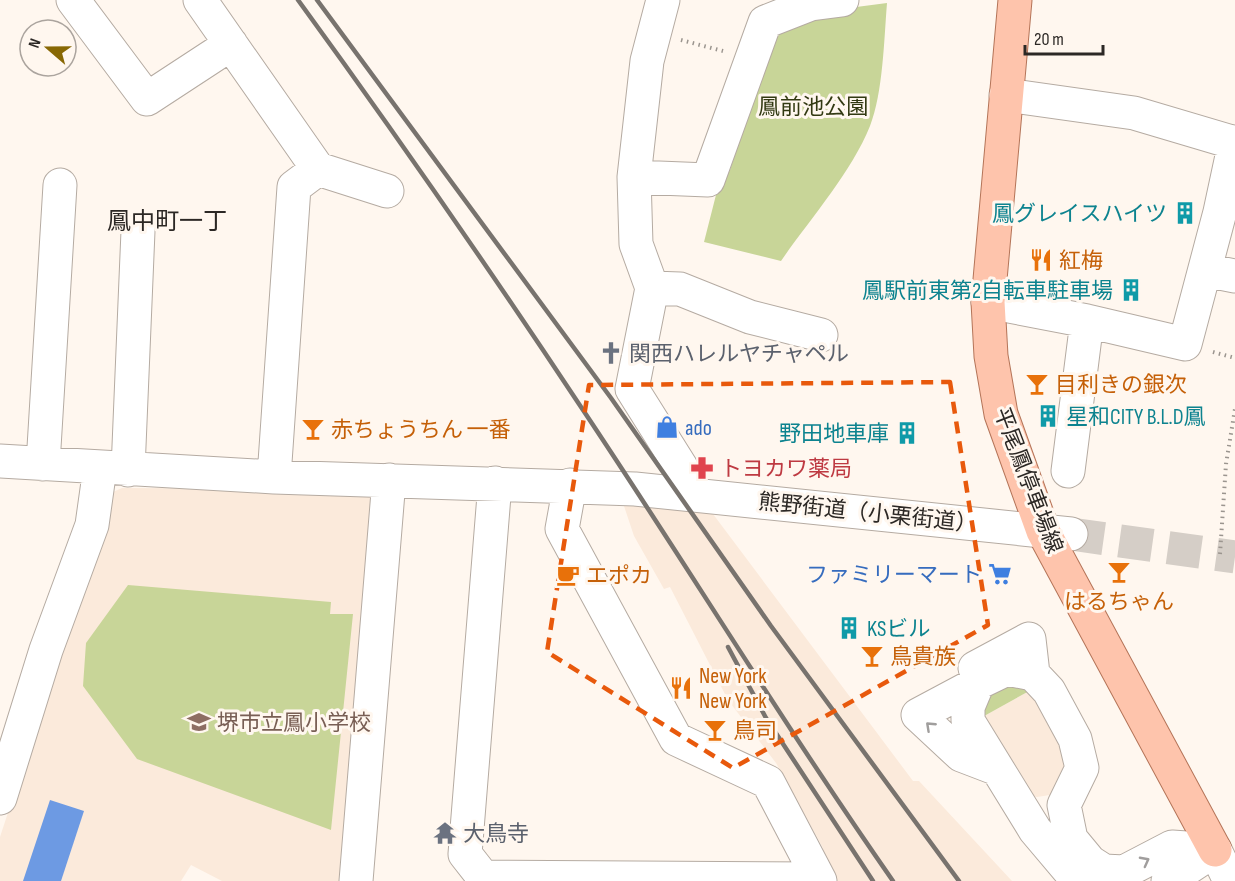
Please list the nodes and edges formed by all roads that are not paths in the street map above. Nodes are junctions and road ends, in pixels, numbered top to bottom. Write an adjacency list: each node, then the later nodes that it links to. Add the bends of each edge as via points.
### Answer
1 (73, 0): 6 (street, via 147,99)
2 (200, 0): 6 (street)
3 (663, 0): 10 (street, via 647,60)
4 (842, 0): 10 (street, via 811,4 765,22 708,180)
5 (1010, 1): 7 (main road, 平尾鳳停車場線)
6 (231, 44): 9 (street)
7 (1006, 95): 8 (street, via 1134,113); 16 (main road, 平尾鳳停車場線)
8 (1235, 142): 14 (street)
9 (318, 169): 12 (street); 23 (street, via 294,187)
10 (634, 177): 15 (street, via 636,244)
11 (60, 185): 20 (street)
12 (387, 191)
13 (138, 231): 21 (street)
14 (1220, 273): 17 (street, via 1185,344)
15 (652, 288): 18 (street, via 680,290 750,317); 27 (street, via 632,389)
16 (988, 302): 17 (street); 28 (main road, 平尾鳳停車場線, via 991,356 1001,414)
17 (1086, 321): 22 (street)
18 (821, 335)
19 (0, 461): 20 (street)
20 (43, 464): 21 (street)
21 (114, 469): 23 (street); 30 (street, via 46,650)
22 (1068, 471)
23 (274, 477): 24 (street)
24 (389, 480): 25 (street); 37 (street)
25 (495, 483): 26 (street); 36 (street, via 465,854 483,878)
26 (570, 485): 27 (street, 熊野街道（小栗街道）); 36 (street, via 562,529 676,739 768,782)
27 (693, 493): 28 (street, 熊野街道（小栗街道）)
28 (1057, 532): 34 (main road, 平尾鳳停車場線)
29 (971, 700): 31 (street); 31 (street, one-way to 29, via 918,715); 32 (street); 35 (street, via 1007,669 1041,682 1075,739 1082,768 1064,806 1071,839)
30 (11, 720): 33 (street)
31 (957, 752): 32 (street); 35 (street, via 954,762)
32 (995, 768): 35 (street)
33 (0, 798)
34 (1215, 850): 35 (street, one-way to 34, via 1124,872 1172,847); 38 (street); 39 (street)
35 (1063, 864)
36 (820, 880)
37 (356, 881)
38 (1168, 881)
39 (1230, 881)

